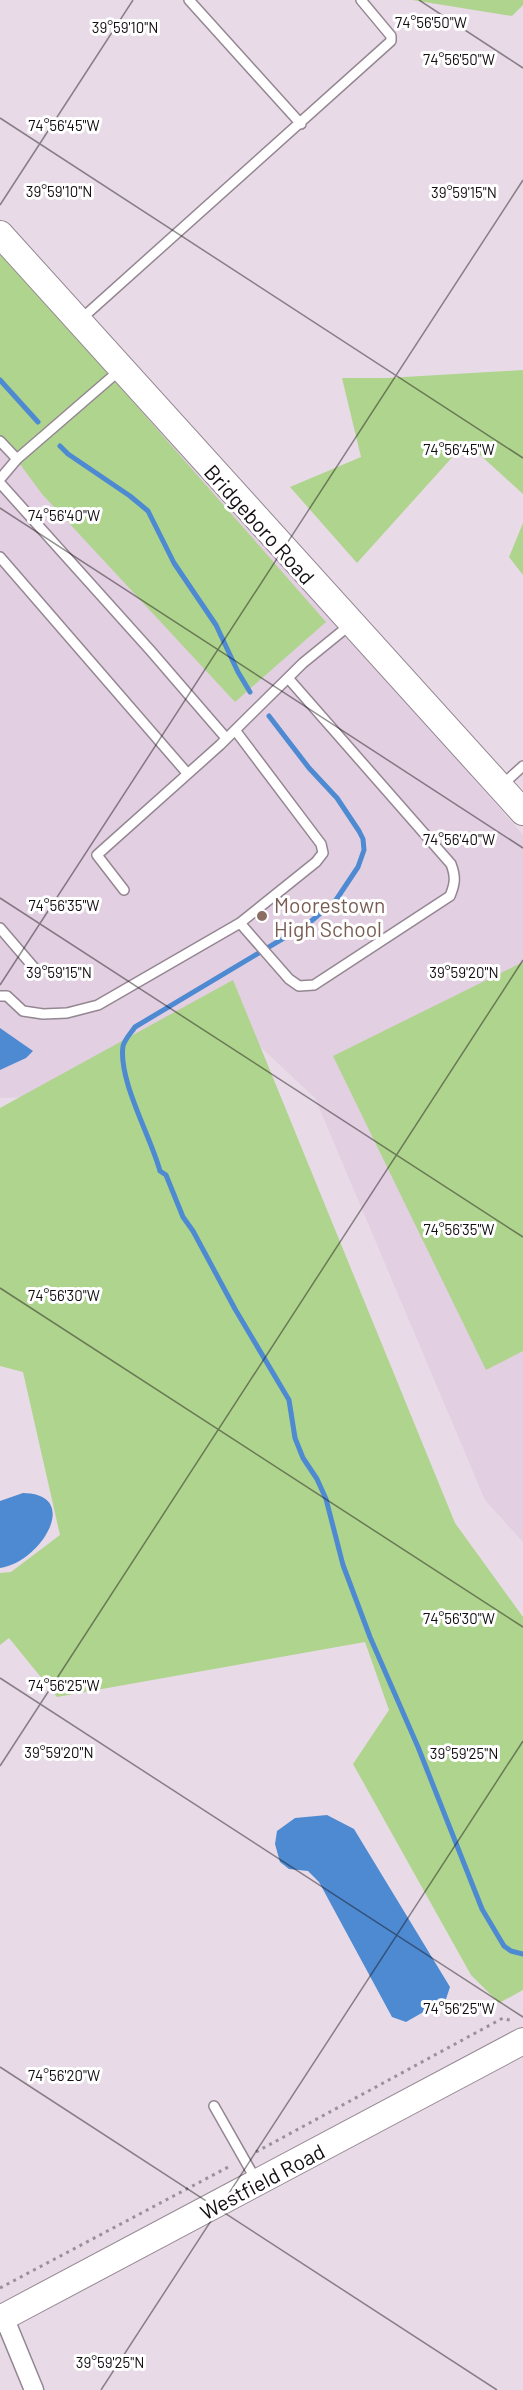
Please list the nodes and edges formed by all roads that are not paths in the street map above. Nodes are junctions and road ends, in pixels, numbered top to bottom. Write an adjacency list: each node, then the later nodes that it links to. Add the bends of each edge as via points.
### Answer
1 (189, 0): 3 (lane)
2 (361, 0): 3 (lane, via 391,41)
3 (301, 124): 5 (lane)
4 (0, 234): 5 (main road, Bridgeboro Road)
5 (78, 322): 6 (main road, Bridgeboro Road)
6 (120, 369): 8 (lane); 11 (main road, Bridgeboro Road)
7 (0, 441): 8 (lane)
8 (17, 459): 9 (lane)
9 (0, 481): 14 (lane)
10 (0, 557): 16 (lane)
11 (351, 624): 12 (lane); 17 (main road, Bridgeboro Road)
12 (288, 678): 13 (lane); 20 (lane, via 451,864 455,884 450,896 314,985 299,986 290,979)
13 (235, 730): 14 (lane); 20 (lane, via 321,844 323,853)
14 (226, 738): 16 (lane)
15 (523, 765): 17 (lane)
16 (188, 774): 19 (lane, via 98,855)
17 (500, 786): 18 (main road, Bridgeboro Road)
18 (523, 812)
19 (124, 890)
20 (240, 923): 23 (lane, via 98,1005 68,1013 43,1014 23,1011 7,996)
21 (1, 929): 22 (lane)
22 (36, 970)
23 (0, 996)
24 (523, 2041): 26 (main road, Westfield Road)
25 (214, 2106): 26 (lane)
26 (258, 2183): 27 (main road, Westfield Road)
27 (2, 2318): 28 (street)
28 (34, 2390)

